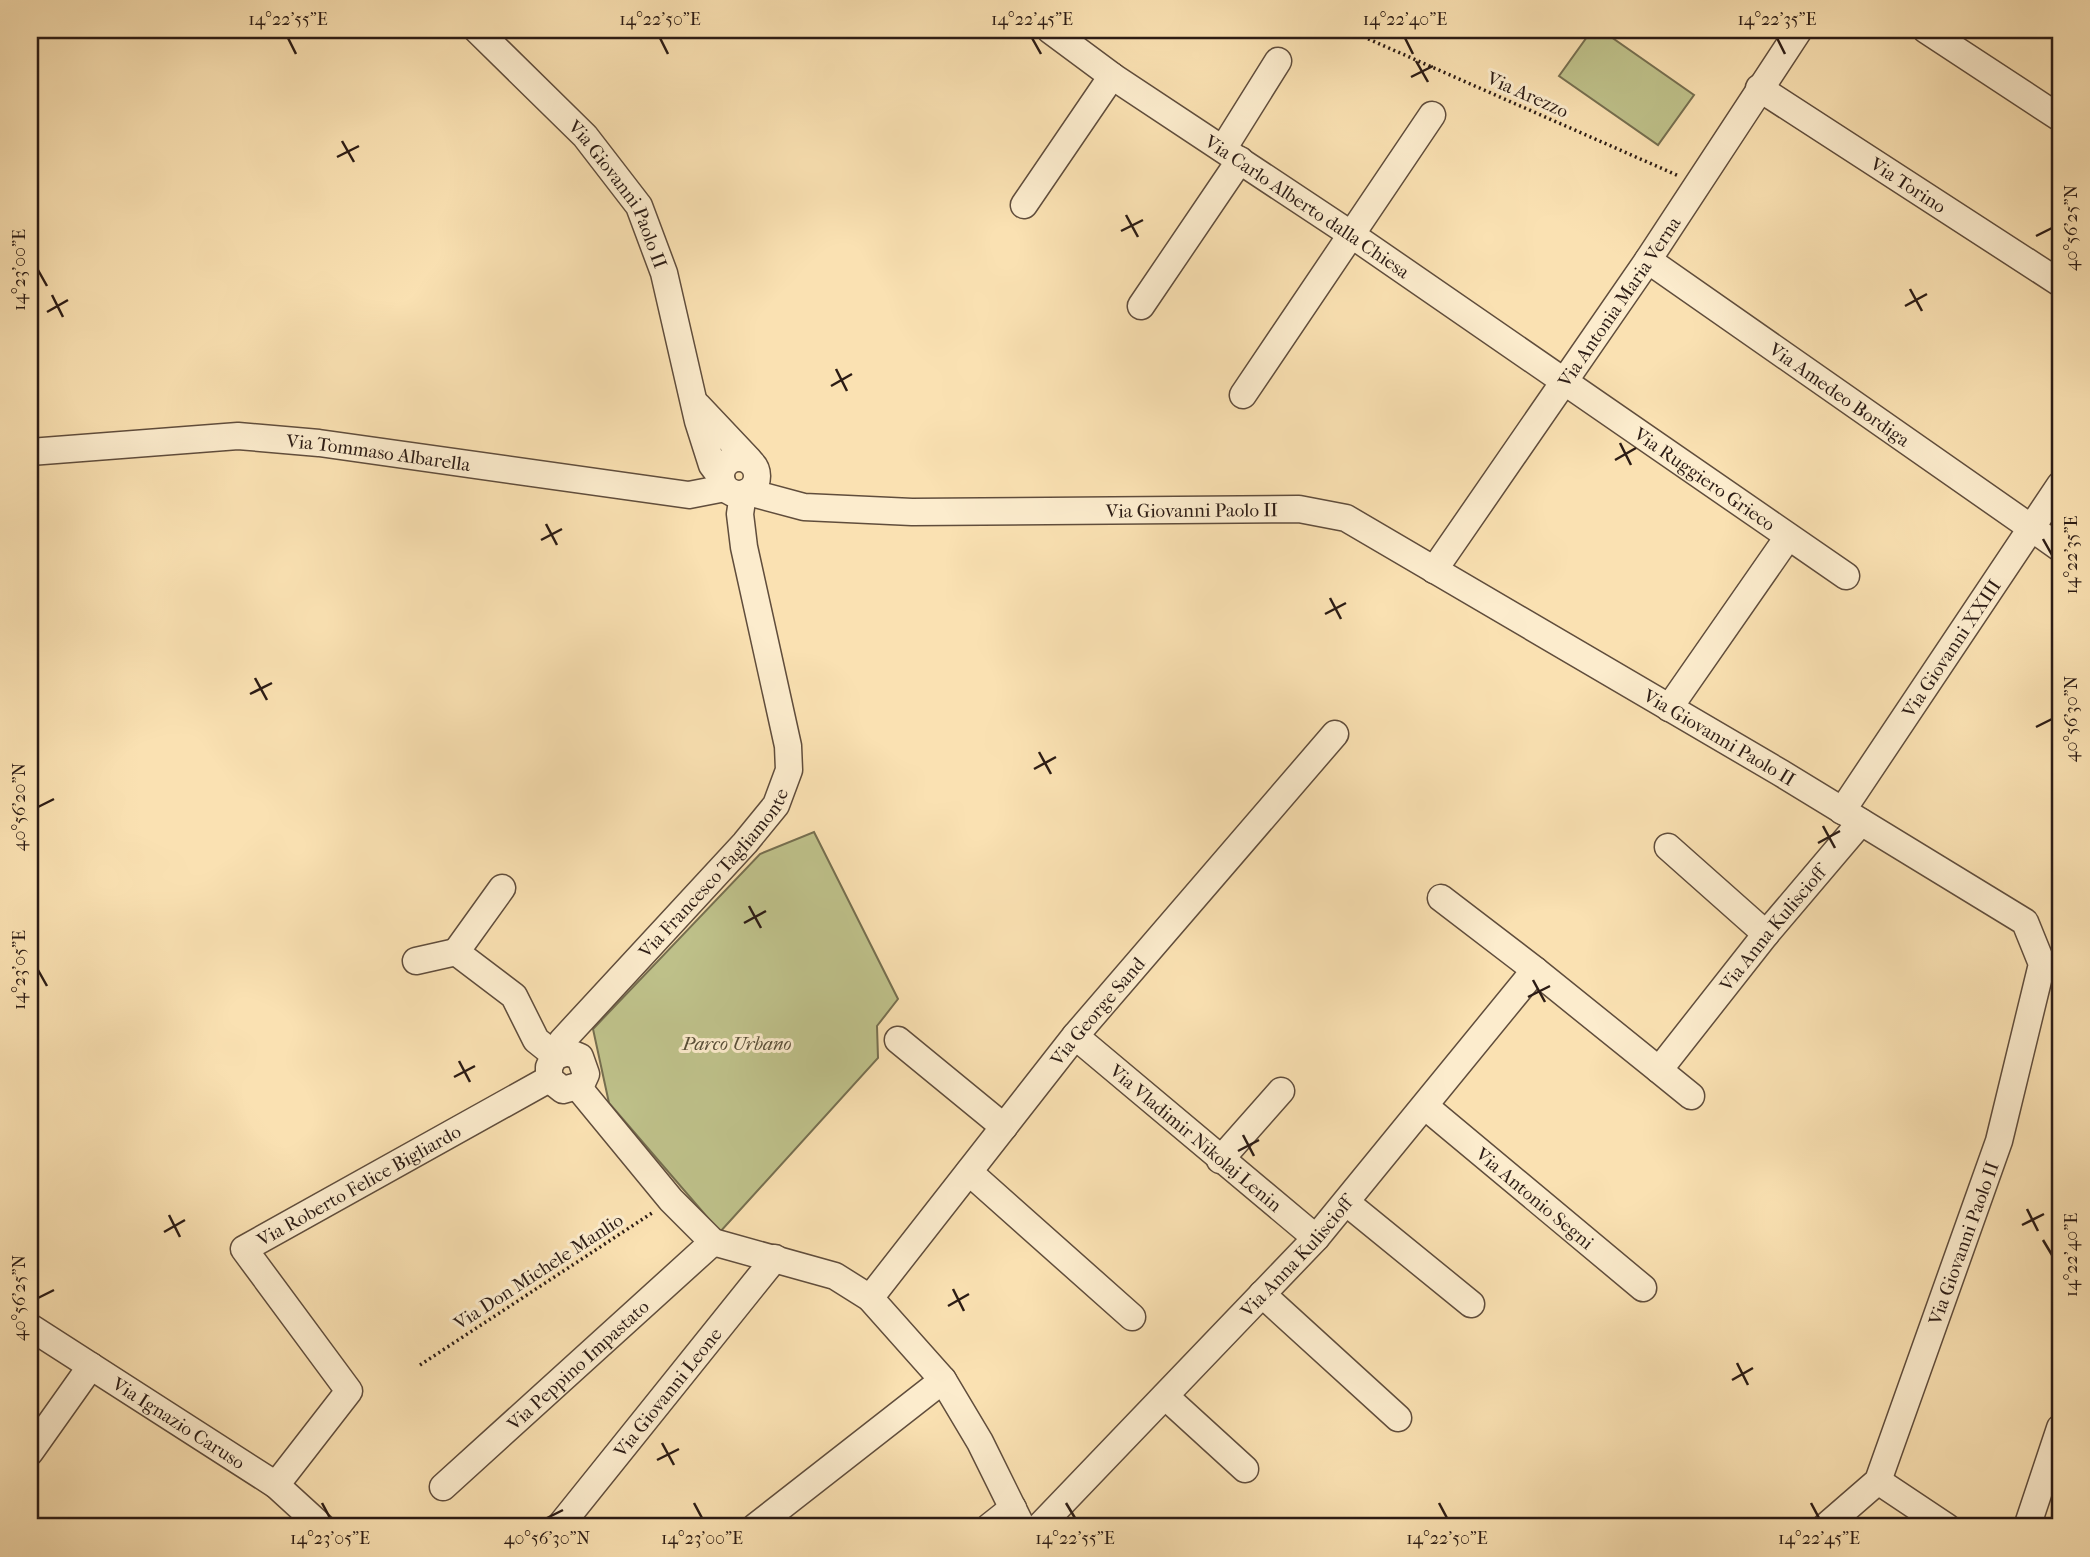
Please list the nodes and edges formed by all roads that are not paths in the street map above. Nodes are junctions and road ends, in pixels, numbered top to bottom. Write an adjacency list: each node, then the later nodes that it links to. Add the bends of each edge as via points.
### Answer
1 (477, 30): 17 (street, Via Giovanni Paolo II, via 585,136 639,206 664,274)
2 (1050, 30): 6 (street, Via Carlo Alberto dalla Chiesa)
3 (1799, 30): 7 (street, Via Antonia Maria Verna)
4 (1926, 30): 9 (street)
5 (1278, 61): 10 (street)
6 (1112, 76): 10 (street, Via Carlo Alberto dalla Chiesa); 11 (street)
7 (1759, 88): 13 (street, Via Antonia Maria Verna); 14 (street, Via Torino)
8 (1432, 115): 12 (street)
9 (2060, 118)
10 (1232, 155): 12 (street, Via Carlo Alberto dalla Chiesa); 15 (street)
11 (1024, 205)
12 (1352, 235): 16 (street, Via Carlo Alberto dalla Chiesa); 18 (street)
13 (1648, 260): 16 (street, Via Antonia Maria Verna); 24 (street, Via Amedeo Bordiga)
14 (2060, 283)
15 (1141, 306)
16 (1564, 382): 25 (street, Via Ruggiero Grieco); 27 (street, Via Antonia Maria Verna)
17 (692, 395): 20 (street, Via Giovanni Paolo II, via 699,409); 22 (street, Via Giovanni Paolo II, via 712,465)
18 (1243, 395)
19 (30, 452): 22 (street, Via Tommaso Albarella, via 238,436 689,495)
20 (752, 463): 22 (street, via 732,459 723,466); 23 (street, Via Giovanni Paolo II, via 797,492)
21 (2060, 485): 24 (street, Via Giovanni XXIII)
22 (734, 488): 23 (street, Via Giovanni Paolo II, via 804,507); 41 (street, Via Francesco Tagliamonte, via 788,746 789,770 781,794 745,843 571,1029)
23 (836, 509): 27 (street, Via Giovanni Paolo II, via 1299,509 1346,518)
24 (2032, 527): 26 (street, Via Amedeo Bordiga); 31 (street, Via Giovanni XXIII)
25 (1788, 537): 28 (street, Via Ruggiero Grieco); 29 (street)
26 (2060, 548)
27 (1434, 569): 29 (street, Via Giovanni Paolo II)
28 (1846, 576)
29 (1669, 708): 31 (street, Via Giovanni Paolo II)
30 (1335, 734): 39 (street, Via George Sand)
31 (1852, 816): 35 (street, Via Anna Kuliscioff); 66 (street, Via Giovanni Paolo II, via 2025,922 2042,964 1999,1141)
32 (1668, 848): 35 (street)
33 (502, 888): 36 (street)
34 (1441, 898): 38 (street)
35 (1766, 934): 42 (street, Via Anna Kuliscioff)
36 (456, 952): 37 (street); 41 (street, via 514,996)
37 (416, 961)
38 (1535, 970): 42 (street); 45 (street, Via Anna Kuliscioff)
39 (1075, 1036): 46 (street, Via George Sand); 47 (street, Via Vladimir Nikolaj Lenin)
40 (898, 1040): 46 (street)
41 (552, 1068): 51 (street, via 564,1090 578,1087 671,1200); 67 (street, Via Roberto Felice Bigliardo, via 244,1250 349,1391)
42 (1659, 1070): 44 (street)
43 (1281, 1091): 47 (street)
44 (1691, 1096)
45 (1426, 1107): 49 (street, Via Anna Kuliscioff); 53 (street, Via Antonio Segni)
46 (1004, 1127): 48 (street, Via George Sand)
47 (1220, 1160): 50 (street, Via Vladimir Nikolaj Lenin)
48 (969, 1172): 55 (street, Via George Sand); 57 (street)
49 (1347, 1203): 50 (street, Via Anna Kuliscioff); 56 (street)
50 (1316, 1238): 54 (street, Via Anna Kuliscioff)
51 (713, 1242): 52 (street); 68 (street, Via Peppino Impastato)
52 (775, 1258): 55 (street, via 835,1276); 71 (street, Via Giovanni Leone)
53 (1643, 1288)
54 (1262, 1294): 61 (street, Via Anna Kuliscioff); 62 (street)
55 (870, 1298): 60 (street)
56 (1471, 1304)
57 (1132, 1317)
58 (30, 1326): 59 (street, Via Ignazio Caruso)
59 (91, 1366): 64 (street); 67 (street, Via Ignazio Caruso)
60 (943, 1380): 69 (street); 72 (street)
61 (1165, 1396): 65 (street); 74 (street, Via Anna Kuliscioff)
62 (1398, 1418)
63 (2060, 1428): 77 (street)
64 (30, 1452)
65 (1245, 1469)
66 (1878, 1481): 75 (street); 76 (street)
67 (276, 1485): 70 (street, Via Ignazio Caruso)
68 (443, 1487)
69 (1018, 1518): 73 (street)
70 (322, 1527)
71 (559, 1527)
72 (755, 1527)
73 (989, 1527)
74 (1039, 1527)
75 (1825, 1527)
76 (1947, 1527)
77 (2027, 1527)

